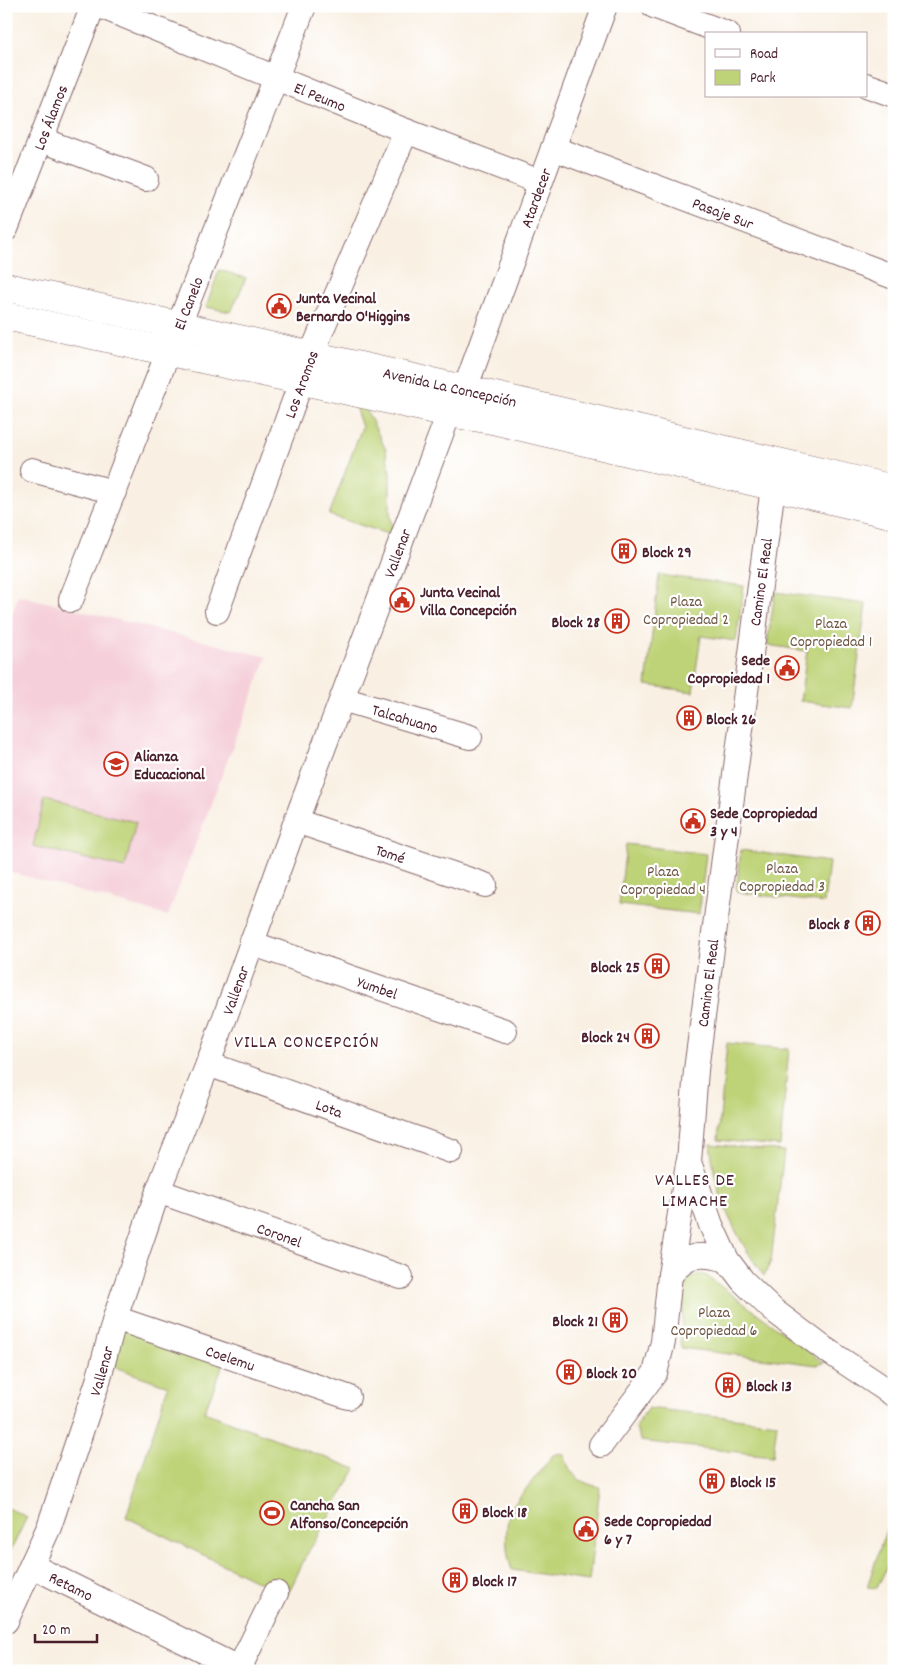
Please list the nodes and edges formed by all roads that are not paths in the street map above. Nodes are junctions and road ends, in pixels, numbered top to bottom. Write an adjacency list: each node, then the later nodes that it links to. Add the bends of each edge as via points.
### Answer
1 (93, 6): 11 (street, Los Álamos)
2 (100, 6): 7 (street, El Peumo)
3 (304, 6): 7 (street, El Canelo)
4 (605, 6): 12 (street, Atardecer)
5 (654, 6): 6 (street)
6 (723, 32)
7 (277, 79): 10 (street, El Peumo); 19 (street, El Canelo)
8 (868, 86): 9 (street)
9 (894, 95)
10 (406, 131): 14 (street, El Peumo); 21 (street, Los Aromos)
11 (42, 140): 13 (street); 15 (street, Los Álamos)
12 (553, 148): 14 (street, Atardecer); 16 (street, Pasaje Sur)
13 (146, 179)
14 (540, 182): 23 (street, Atardecer)
15 (6, 229)
16 (894, 277)
17 (6, 287): 19 (street, Avenida La Concepción)
18 (6, 316): 20 (street, Avenida La Concepción)
19 (180, 325): 20 (street, El Canelo); 21 (street, Avenida La Concepción)
20 (170, 351): 22 (street, Avenida La Concepción); 28 (street, El Canelo)
21 (311, 354): 22 (street, Los Aromos); 23 (street, Avenida La Concepción)
22 (302, 381): 24 (street, Avenida La Concepción); 31 (street, Los Aromos)
23 (465, 389): 24 (street, Vallenar); 27 (street, Avenida La Concepción)
24 (449, 413): 26 (street, Avenida La Concepción, via 492,420); 32 (street, Vallenar)
25 (32, 470): 28 (street)
26 (773, 487): 29 (street, Avenida La Concepción); 40 (street, Camino El Real, via 697,1061)
27 (894, 489)
28 (114, 492): 30 (street, El Canelo)
29 (894, 515)
30 (71, 600)
31 (217, 611)
32 (342, 699): 33 (street, Talcahuano); 34 (street, Vallenar)
33 (470, 737)
34 (296, 821): 35 (street, Tomé); 36 (street, Vallenar)
35 (485, 885)
36 (251, 943): 37 (street, Yumbel); 38 (street, Vallenar)
37 (504, 1031)
38 (208, 1064): 39 (street, Lota); 41 (street, Vallenar)
39 (451, 1151)
40 (689, 1162): 42 (street, Camino El Real); 43 (street)
41 (158, 1191): 44 (street, Coronel); 45 (street, Vallenar)
42 (727, 1260): 43 (street, via 688,1258); 46 (street, Camino El Real, via 773,1310)
43 (670, 1275): 48 (street, via 663,1342 655,1373)
44 (401, 1277)
45 (115, 1318): 47 (street, Coelemu); 49 (street, Vallenar, via 56,1509)
46 (894, 1396)
47 (348, 1397)
48 (601, 1445)
49 (32, 1566): 51 (street, Vallenar); 52 (street, Retamo)
50 (276, 1593): 52 (street)
51 (6, 1621)
52 (240, 1670)

